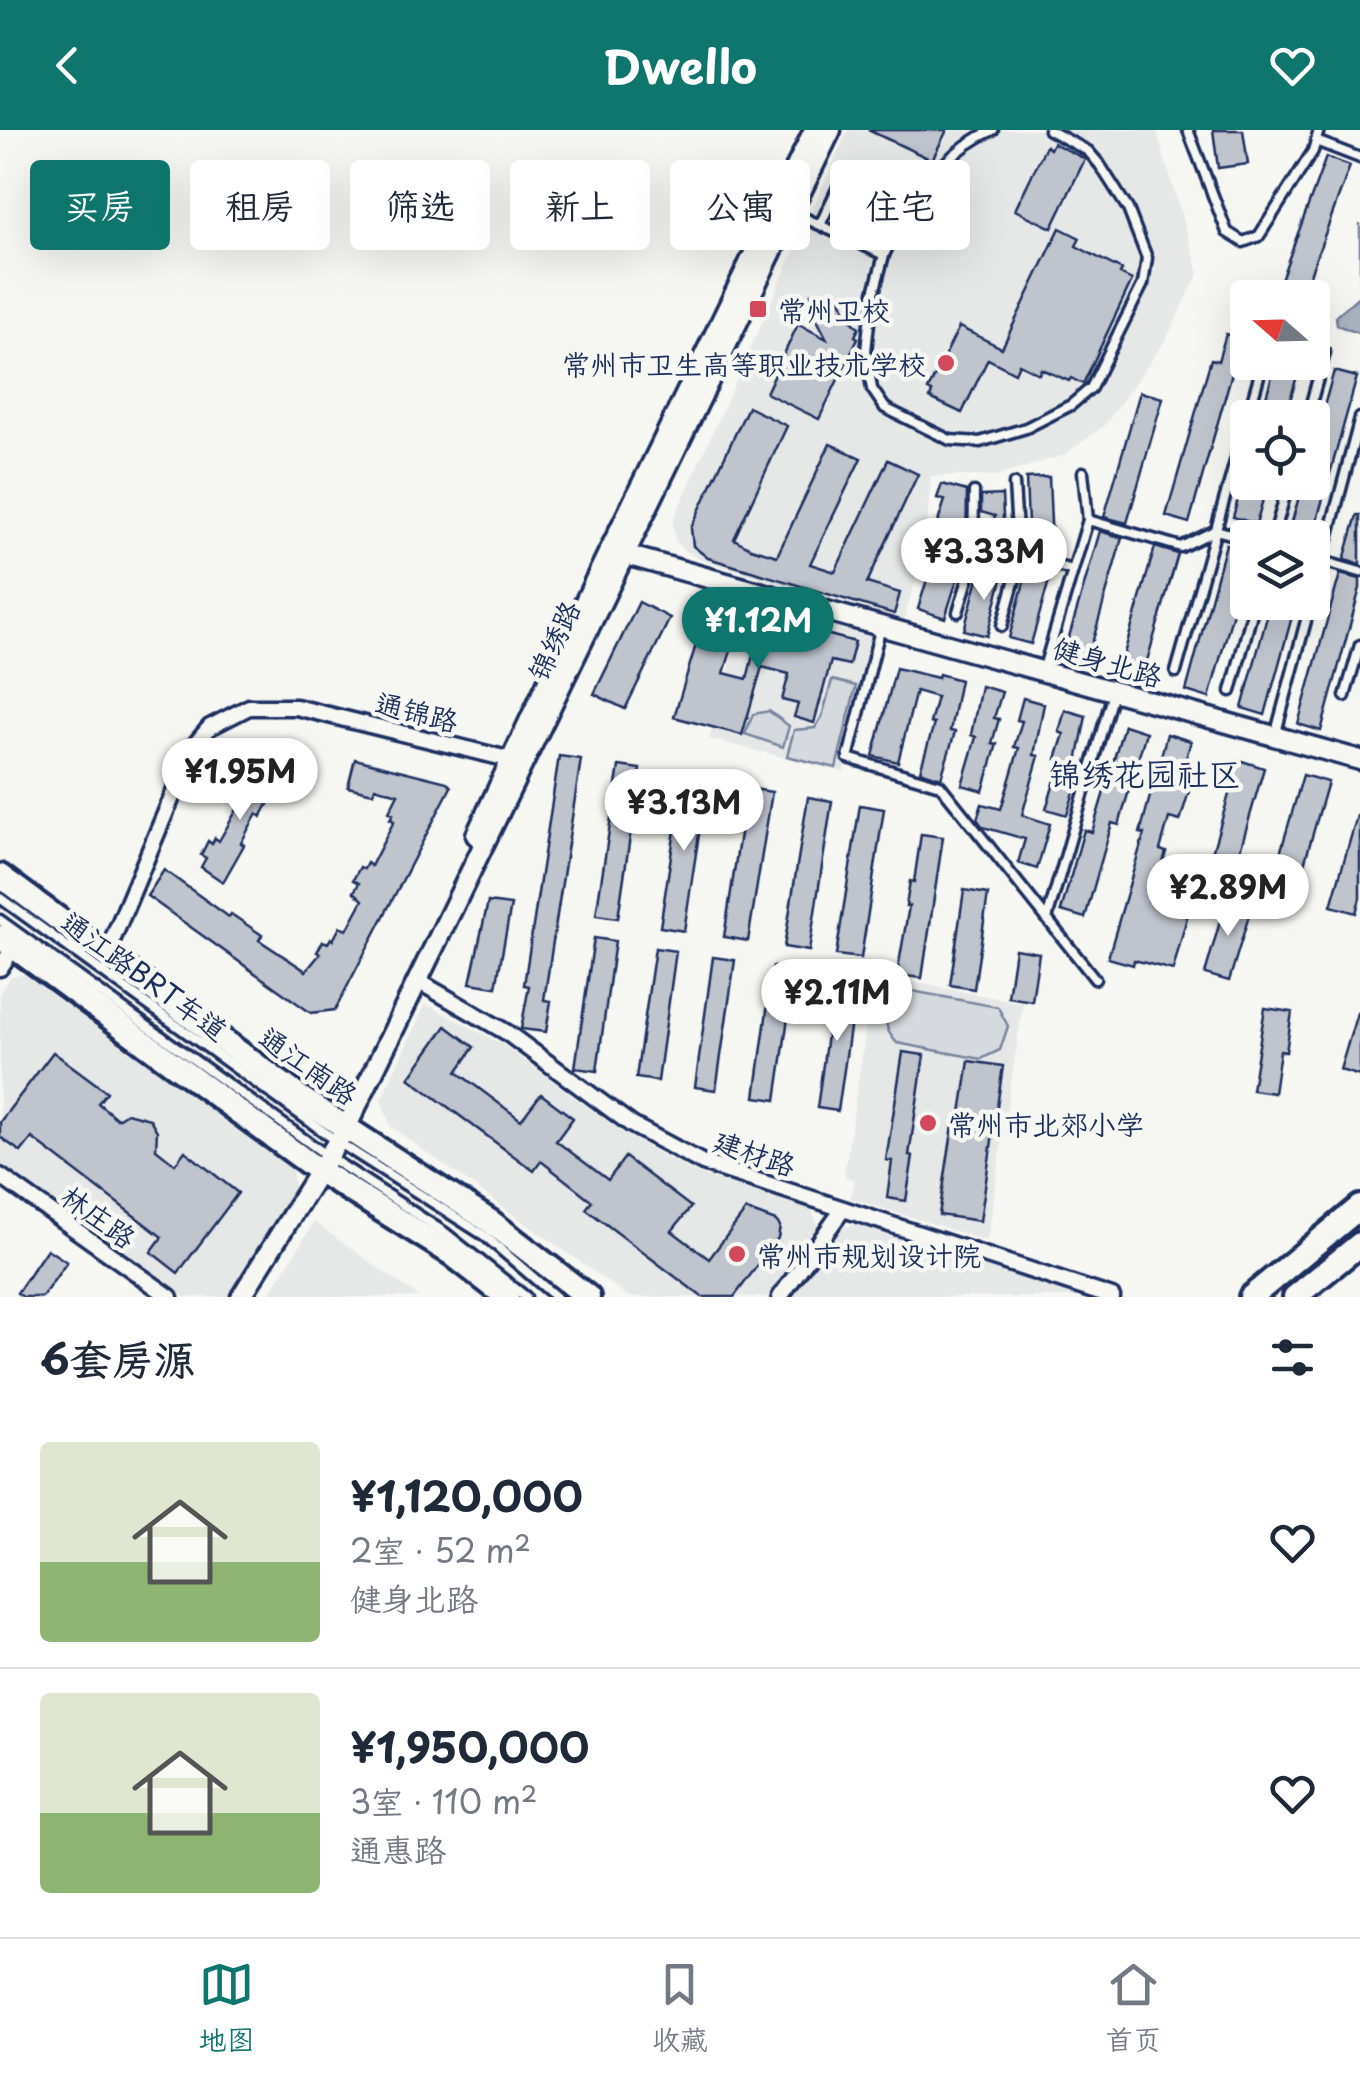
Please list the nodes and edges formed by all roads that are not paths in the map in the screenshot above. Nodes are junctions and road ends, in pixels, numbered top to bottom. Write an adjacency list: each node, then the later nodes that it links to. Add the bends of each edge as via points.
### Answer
1 (814, 130): 26 (street, 锦绣路)
2 (831, 130): 10 (street, 锦绣路)
3 (993, 130): 9 (lane)
4 (1048, 130): 16 (lane, via 1088,151 1100,166 1128,208 1148,258 1144,284 1091,388 1071,405 980,442 950,440 885,408 872,389 866,351)
5 (1188, 130): 7 (lane, via 1227,232 1243,242 1260,236)
6 (1319, 130): 7 (lane)
7 (1316, 141): 8 (lane)
8 (1360, 158)
9 (947, 160)
10 (810, 174)
11 (830, 204): 13 (lane)
12 (810, 220): 13 (lane)
13 (820, 225): 16 (lane)
14 (773, 250): 26 (street, 锦绣路)
15 (886, 250): 16 (lane)
16 (884, 255)
17 (1258, 380): 23 (lane)
18 (1360, 418): 25 (lane)
19 (1083, 472): 22 (lane)
20 (1014, 484): 29 (lane)
21 (974, 492): 27 (lane)
22 (1088, 520): 23 (lane, via 1182,547); 30 (lane)
23 (1216, 530): 24 (lane); 39 (lane)
24 (1230, 534)
25 (1330, 534)
26 (618, 553): 35 (street, 健身北路); 45 (street, 锦绣路)
27 (973, 563): 29 (lane); 32 (lane)
28 (1330, 563): 31 (lane)
29 (1019, 564): 30 (lane); 36 (lane)
30 (1073, 570): 38 (lane)
31 (1360, 572)
32 (958, 612)
33 (1251, 620): 41 (lane)
34 (1306, 620): 43 (lane)
35 (882, 626): 38 (street, 健身北路); 48 (lane, via 848,758 940,785)
36 (1002, 626)
37 (1360, 645): 42 (lane)
38 (1043, 671): 40 (street, 健身北路)
39 (1176, 672)
40 (1114, 691): 43 (street, 健身北路); 48 (lane)
41 (1231, 691)
42 (1344, 696)
43 (1274, 736): 44 (street, 健身北路)
44 (1360, 760)
45 (519, 761): 51 (street, 通锦路, via 296,706 249,707 210,727 193,747); 54 (street, 锦绣路); 55 (street, 锦绣路)
46 (0, 876): 51 (main road, 通江南路)
47 (0, 898): 55 (lane, 通江路BRT车道)
48 (1048, 919): 53 (lane)
49 (0, 920): 55 (lane, 通江路BRT车道)
50 (7, 942): 52 (street); 55 (main road, 通江南路)
51 (106, 955): 55 (main road, 通江南路)
52 (0, 968)
53 (1095, 979)
54 (418, 980): 55 (street, 锦绣路); 57 (street, 建材路, via 506,1032 632,1125 704,1163)
55 (332, 1144): 61 (street, 锦绣路); 62 (main road, 通江南路); 63 (lane, 通江路BRT车道); 64 (lane, 通江路BRT车道, via 484,1236); 65 (main road, 通江南路, via 491,1222)
56 (0, 1176): 60 (street, 林庄路)
57 (843, 1208): 66 (street); 67 (street, 建材路)
58 (1360, 1208): 68 (main road)
59 (1360, 1244): 69 (main road)
60 (170, 1297)
61 (241, 1297)
62 (508, 1297)
63 (526, 1297)
64 (556, 1297)
65 (588, 1297)
66 (780, 1297)
67 (1112, 1297)
68 (1251, 1297)
69 (1295, 1297)

